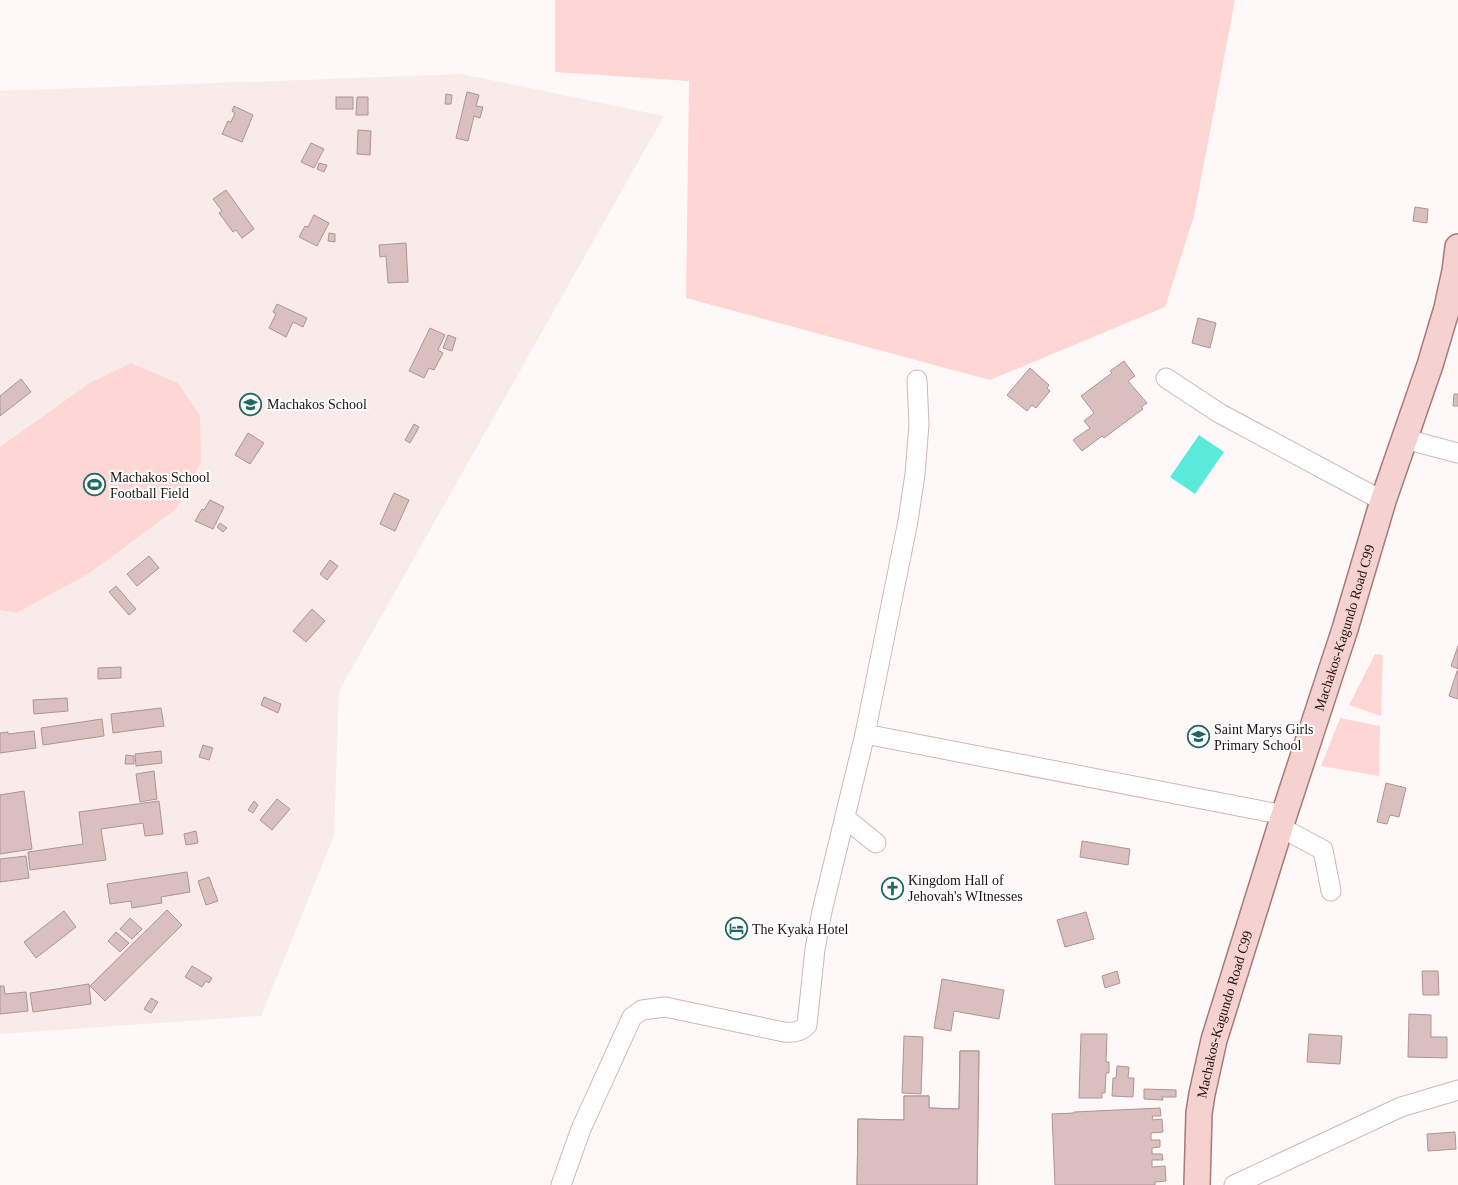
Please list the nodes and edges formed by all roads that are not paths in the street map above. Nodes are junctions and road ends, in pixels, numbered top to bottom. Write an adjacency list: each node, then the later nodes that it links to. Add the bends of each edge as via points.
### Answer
1 (1458, 247): 4 (main road, Machakos-Kagundo Road C99, via 1447,308)
2 (1166, 378): 6 (street, via 1219,413)
3 (917, 380): 7 (street, via 919,424 915,474)
4 (1405, 439): 5 (street); 6 (main road, Machakos-Kagundo Road C99)
5 (1458, 453)
6 (1383, 501): 9 (main road, Machakos-Kagundo Road C99)
7 (865, 734): 8 (street); 9 (street)
8 (845, 818): 10 (street); 13 (street, via 822,911 805,1027 784,1032 666,1007 642,1010 632,1017 581,1129)
9 (1282, 821): 11 (street, via 1323,850); 14 (main road, Machakos-Kagundo Road C99, via 1214,1040 1199,1113)
10 (876, 843)
11 (1331, 891)
12 (1458, 1090): 15 (street, via 1401,1107)
13 (561, 1185)
14 (1197, 1185)
15 (1234, 1185)

